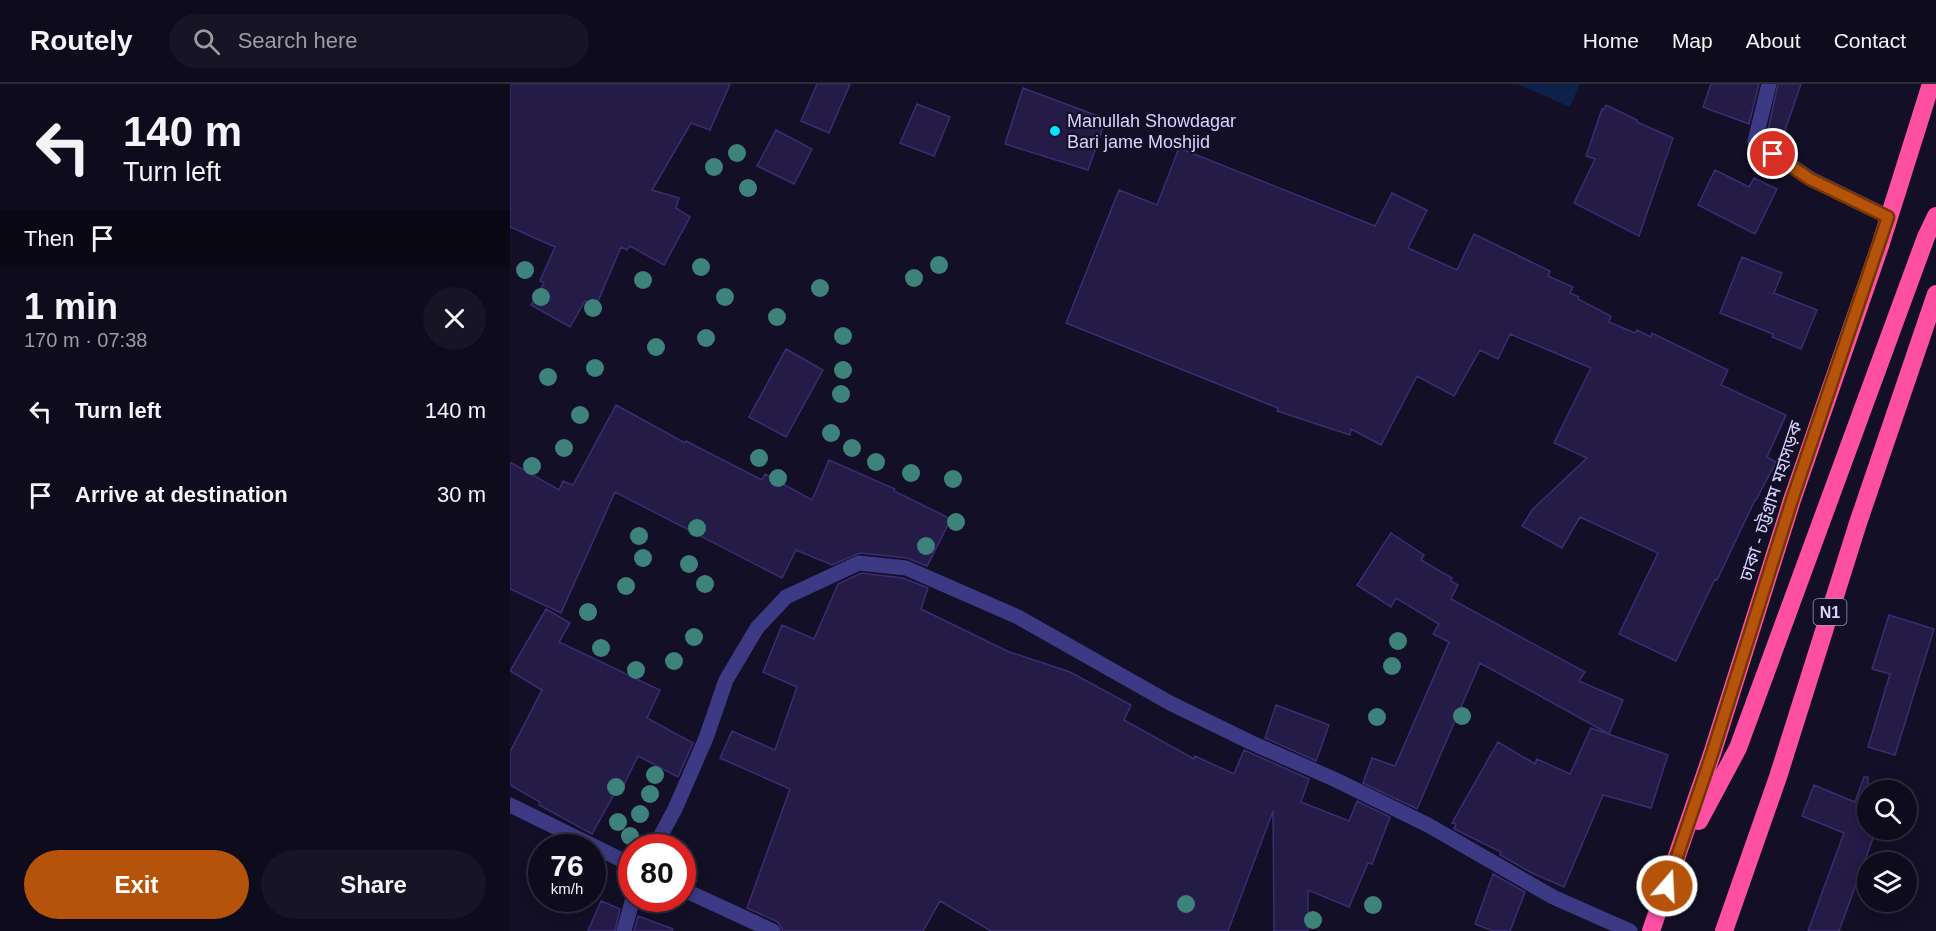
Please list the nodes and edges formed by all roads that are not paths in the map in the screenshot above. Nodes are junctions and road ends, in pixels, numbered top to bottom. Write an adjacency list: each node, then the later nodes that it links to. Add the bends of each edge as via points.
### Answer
1 (1769, 84): 4 (street, via 1755,141 1810,179)
2 (1931, 84): 4 (highway, ঢাকা - চট্টগ্রাম মহাসড়ক)
3 (1936, 216): 9 (highway, via 1738,747)
4 (1888, 217): 9 (highway, ঢাকা - চট্টগ্রাম মহাসড়ক)
5 (1936, 294): 16 (highway, N1)
6 (510, 805): 8 (street)
7 (662, 834): 14 (street, via 706,738 726,680 757,628 786,597 860,563 906,568 1018,617 1170,703 1428,825 1553,897)
8 (618, 858)
9 (1674, 868): 15 (highway, ঢাকা - চট্টগ্রাম মহাসড়ক)
10 (696, 895): 13 (street)
11 (629, 912): 12 (street)
12 (624, 931)
13 (773, 931)
14 (1630, 931)
15 (1650, 931)
16 (1724, 931)

